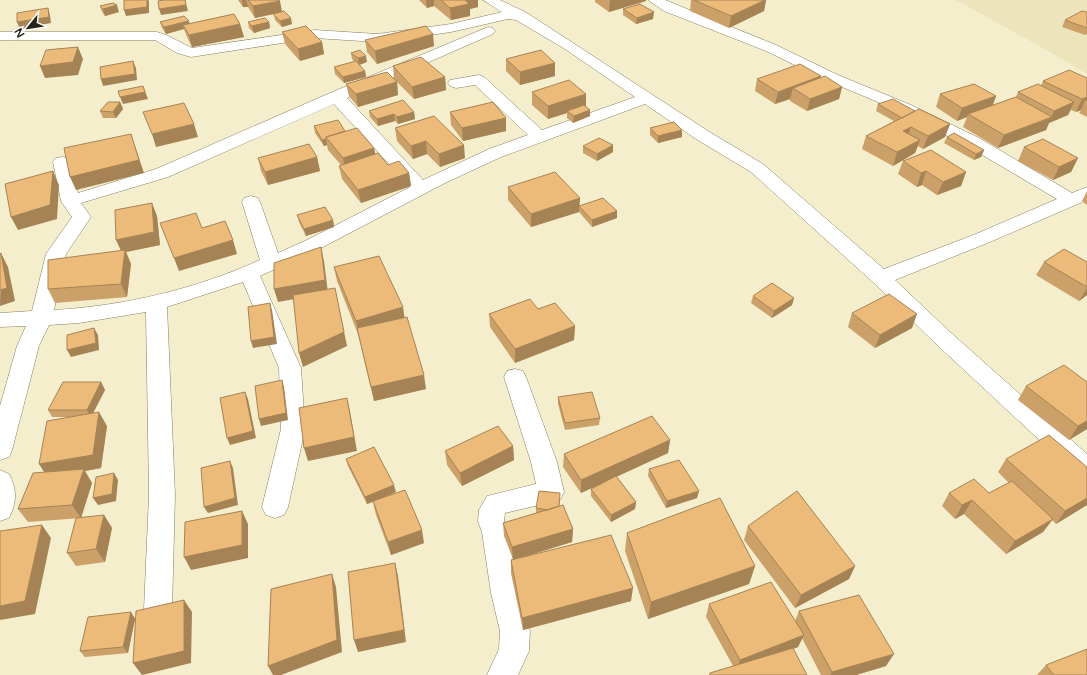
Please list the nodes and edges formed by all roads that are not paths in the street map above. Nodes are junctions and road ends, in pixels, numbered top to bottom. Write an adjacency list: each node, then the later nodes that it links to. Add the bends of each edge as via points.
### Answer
1 (490, 0): 3 (street)
2 (654, 0): 11 (street, via 771,48 833,78 905,108)
3 (522, 16): 4 (street, via 508,15 451,28 377,38 316,34 191,53 157,36); 6 (street); 7 (street)
4 (0, 36)
5 (456, 83): 8 (street, via 479,80)
6 (336, 96): 10 (street); 12 (street, via 162,173)
7 (647, 98): 8 (street); 16 (street, via 757,168)
8 (539, 137): 10 (street, via 495,153)
9 (62, 162): 12 (street)
10 (422, 189): 14 (street)
11 (1079, 197): 16 (street)
12 (70, 201): 18 (street, via 82,217 56,254)
13 (251, 202): 14 (street)
14 (271, 263): 15 (street)
15 (249, 273): 17 (street); 24 (street, via 290,368 293,428)
16 (881, 278): 22 (street, via 953,348)
17 (156, 303): 18 (street, via 80,316); 26 (street, via 161,513)
18 (41, 318): 19 (street); 21 (street, via 28,346)
19 (0, 320)
20 (515, 377): 27 (street, via 544,462 551,492 496,504 492,510 505,593 515,631 514,651)
21 (0, 450)
22 (1087, 469)
23 (0, 481): 25 (street, via 3,491)
24 (275, 507)
25 (0, 510)
26 (158, 610)
27 (502, 675)

